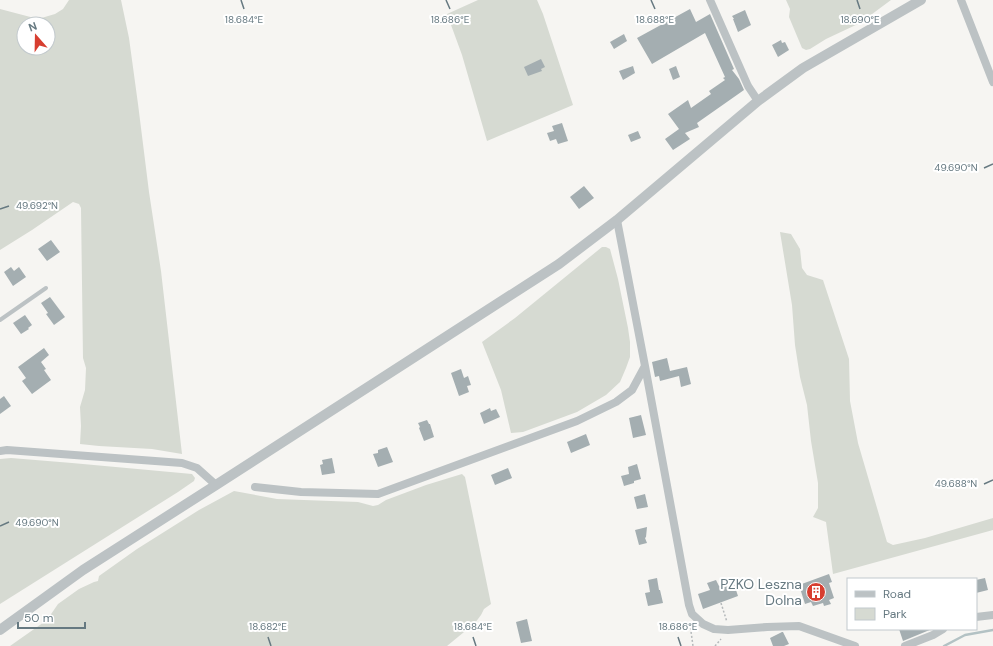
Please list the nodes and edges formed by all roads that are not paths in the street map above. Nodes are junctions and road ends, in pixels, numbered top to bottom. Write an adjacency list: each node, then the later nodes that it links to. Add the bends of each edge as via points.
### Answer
1 (710, 0): 5 (street, via 748,86)
2 (921, 0): 5 (street, via 803,68)
3 (961, 0): 4 (street)
4 (993, 82)
5 (758, 101): 6 (street)
6 (617, 220): 9 (street); 11 (street, via 559,264)
7 (46, 288): 8 (lane)
8 (0, 320)
9 (645, 366): 12 (street, via 632,390 616,402 590,415 378,494 301,492); 17 (street, via 692,614 702,624 714,629 799,626)
10 (0, 451): 11 (street, via 182,463 197,468)
11 (216, 486): 15 (street, via 83,570)
12 (255, 487)
13 (993, 615): 14 (street)
14 (977, 617)
15 (0, 630)
16 (941, 630): 18 (street)
17 (855, 646)
18 (905, 646)

